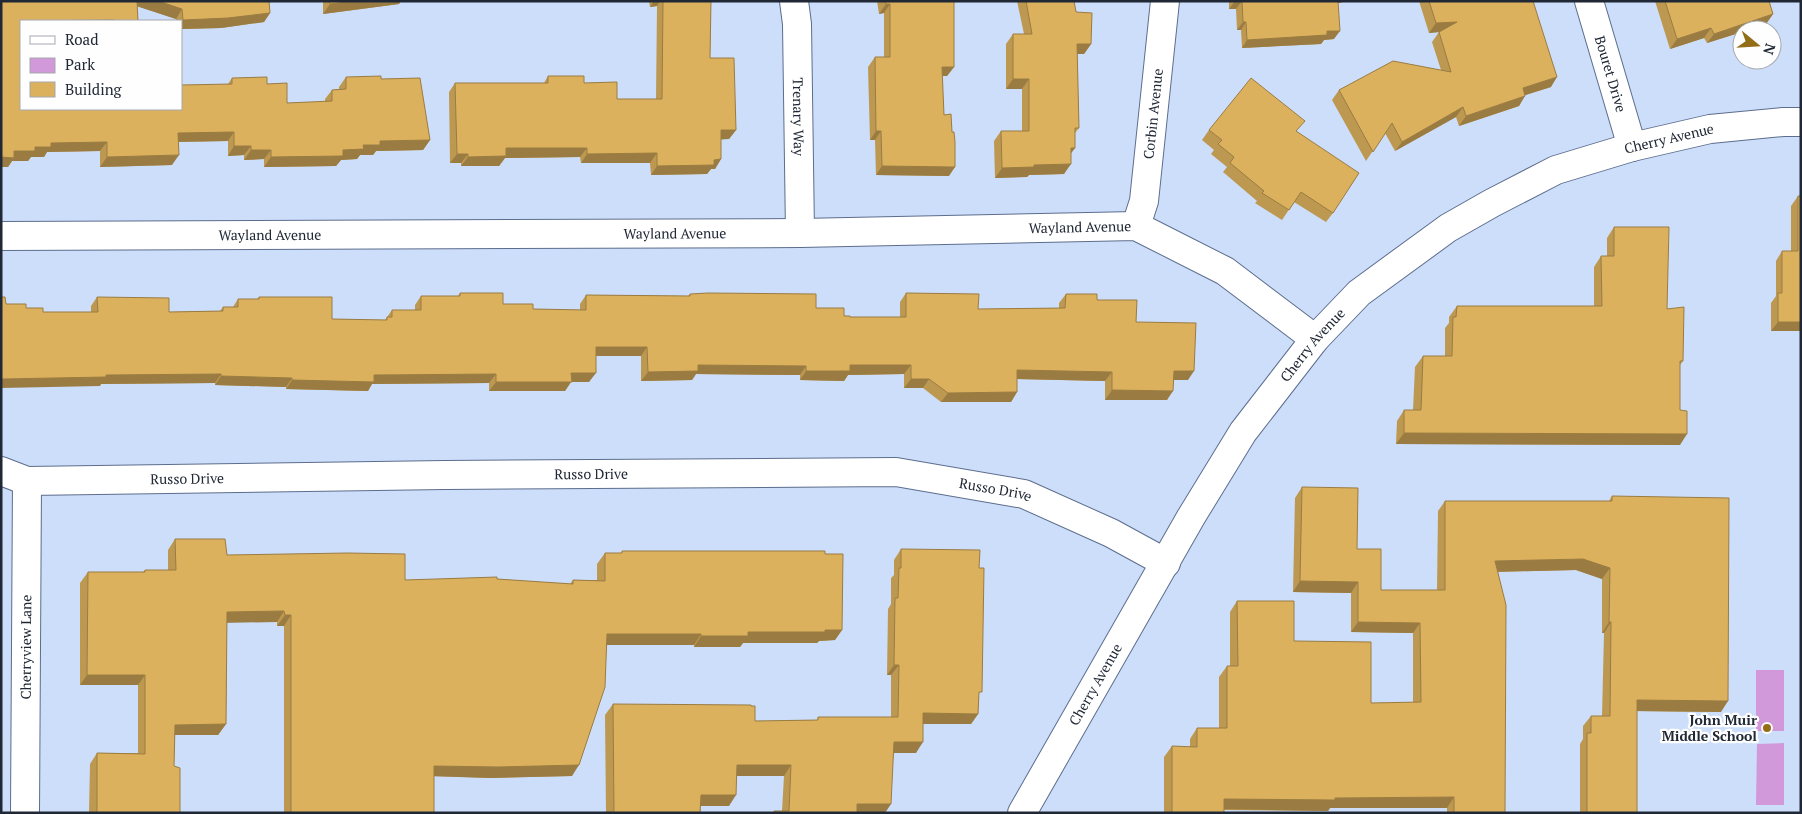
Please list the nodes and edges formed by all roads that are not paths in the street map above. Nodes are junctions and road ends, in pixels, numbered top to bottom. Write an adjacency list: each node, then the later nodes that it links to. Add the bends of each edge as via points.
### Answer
1 (794, 1): 7 (street, Trenary Way)
2 (1165, 1): 6 (street, Corbin Avenue, via 1144,201)
3 (1589, 1): 5 (street, Bouret Drive)
4 (1801, 122): 5 (street, Cherry Avenue, via 1710,129)
5 (1632, 147): 9 (street, Cherry Avenue, via 1556,170 1448,228 1358,293)
6 (1136, 226): 7 (street, Wayland Avenue); 9 (street, Wayland Avenue, via 1225,271)
7 (800, 233): 8 (street, Wayland Avenue)
8 (1, 236)
9 (1315, 339): 12 (street, Cherry Avenue, via 1243,432)
10 (1, 471): 11 (street, Russo Drive)
11 (27, 481): 12 (street, Russo Drive, via 896,472 1024,494 1111,533); 13 (street, Cherryview Lane)
12 (1166, 563): 14 (street, Cherry Avenue)
13 (17, 805)
14 (1022, 813)

